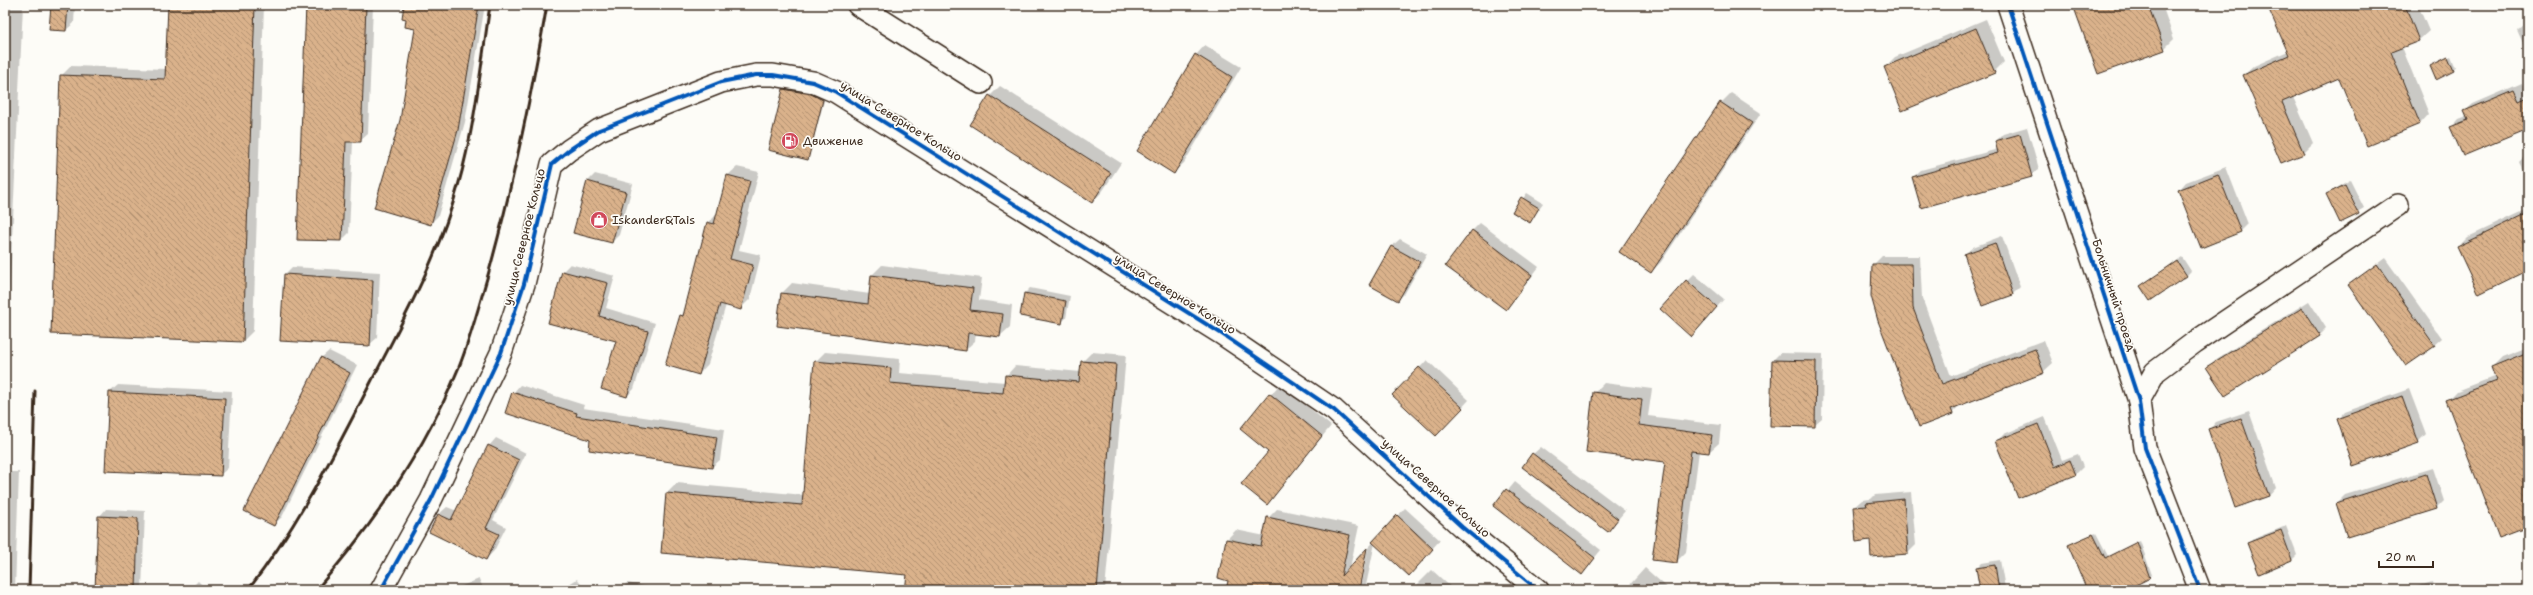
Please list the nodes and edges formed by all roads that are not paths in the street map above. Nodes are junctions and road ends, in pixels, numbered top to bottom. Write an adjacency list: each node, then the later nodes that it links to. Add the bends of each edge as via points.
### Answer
1 (858, 5): 3 (street)
2 (2008, 5): 5 (street, Больничный проезд)
3 (981, 83)
4 (2398, 205): 5 (street, via 2194,342 2155,372)
5 (2139, 401): 8 (street, Больничный проезд, via 2145,448)
6 (381, 590): 7 (street, улица Северное Кольцо, via 435,493 501,353 524,284 552,164 599,130 721,82 756,75 795,78 813,82 836,92 1222,334 1334,410 1462,527)
7 (1538, 590)
8 (2200, 590)

